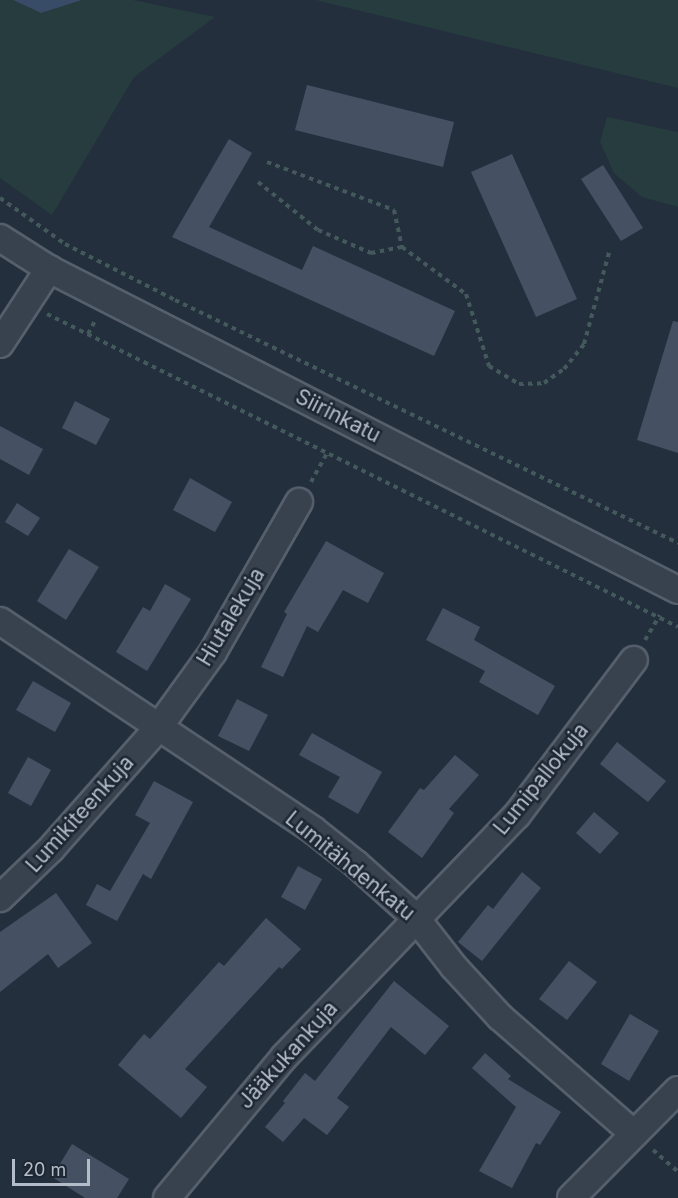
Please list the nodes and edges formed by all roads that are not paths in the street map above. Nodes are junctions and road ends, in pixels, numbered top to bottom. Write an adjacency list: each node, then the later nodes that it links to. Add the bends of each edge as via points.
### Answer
1 (0, 238): 2 (street, Siirinkatu)
2 (49, 269): 3 (street); 5 (street, Siirinkatu)
3 (0, 344)
4 (300, 502): 8 (street, Hiutalekuja, via 213,652)
5 (678, 590)
6 (0, 621): 8 (street, Lumitähdenkatu)
7 (634, 660): 10 (street, Lumipallokuja, via 517,815)
8 (158, 728): 9 (street, Lumikiteenkuja, via 51,849); 10 (street, Lumitähdenkatu, via 313,830)
9 (0, 898)
10 (415, 917): 12 (street, Lumitähdenkatu, via 500,1017); 13 (street, Jääkukankuja, via 284,1056)
11 (678, 1090): 12 (street)
12 (634, 1134): 14 (street)
13 (167, 1198)
14 (571, 1198)

